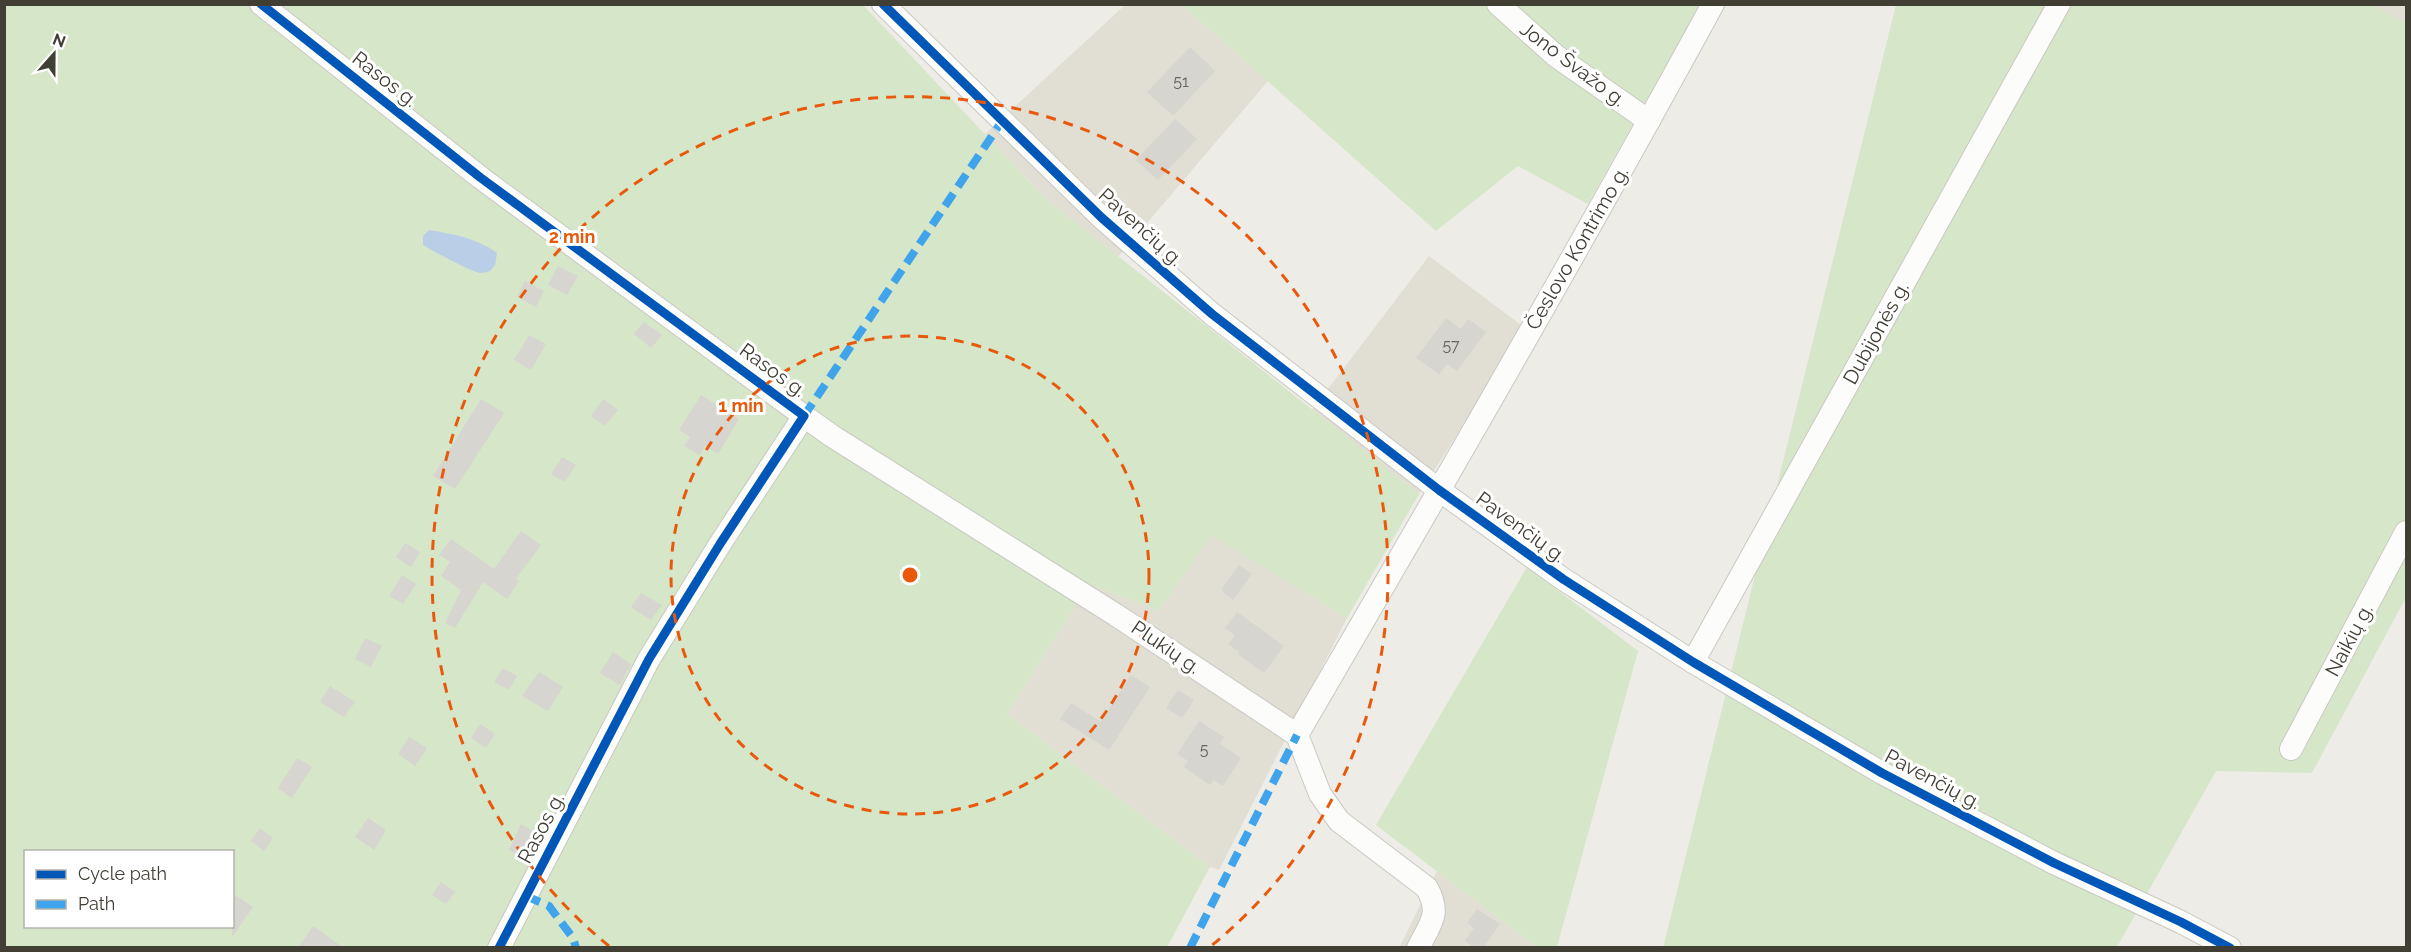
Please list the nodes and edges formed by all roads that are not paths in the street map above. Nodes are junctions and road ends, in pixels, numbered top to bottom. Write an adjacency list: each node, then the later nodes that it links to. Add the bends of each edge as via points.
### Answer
1 (261, 4): 7 (street, Rasos g., via 481,178)
2 (883, 4): 8 (street, Pavenčių g., via 1102,218 1212,314)
3 (1498, 4): 6 (street, Jono Švažo g., via 1556,56)
4 (1713, 4): 6 (street, Česlovo Kontrimo g.)
5 (2059, 4): 10 (street, Dubijonės g.)
6 (1649, 121): 8 (street, Česlovo Kontrimo g.)
7 (804, 416): 11 (street, Plukių g.); 13 (street, Rasos g., via 649,659)
8 (1439, 490): 10 (street, Pavenčių g., via 1563,579); 11 (street, Česlovo Kontrimo g.)
9 (2406, 532): 12 (street, Naikių g.)
10 (1693, 662): 15 (street, Pavenčių g., via 1882,773)
11 (1297, 735): 14 (street, via 1320,794 1339,820 1426,888 1435,903 1432,920)
12 (2291, 749)
13 (499, 948)
14 (1418, 948)
15 (2229, 948)

